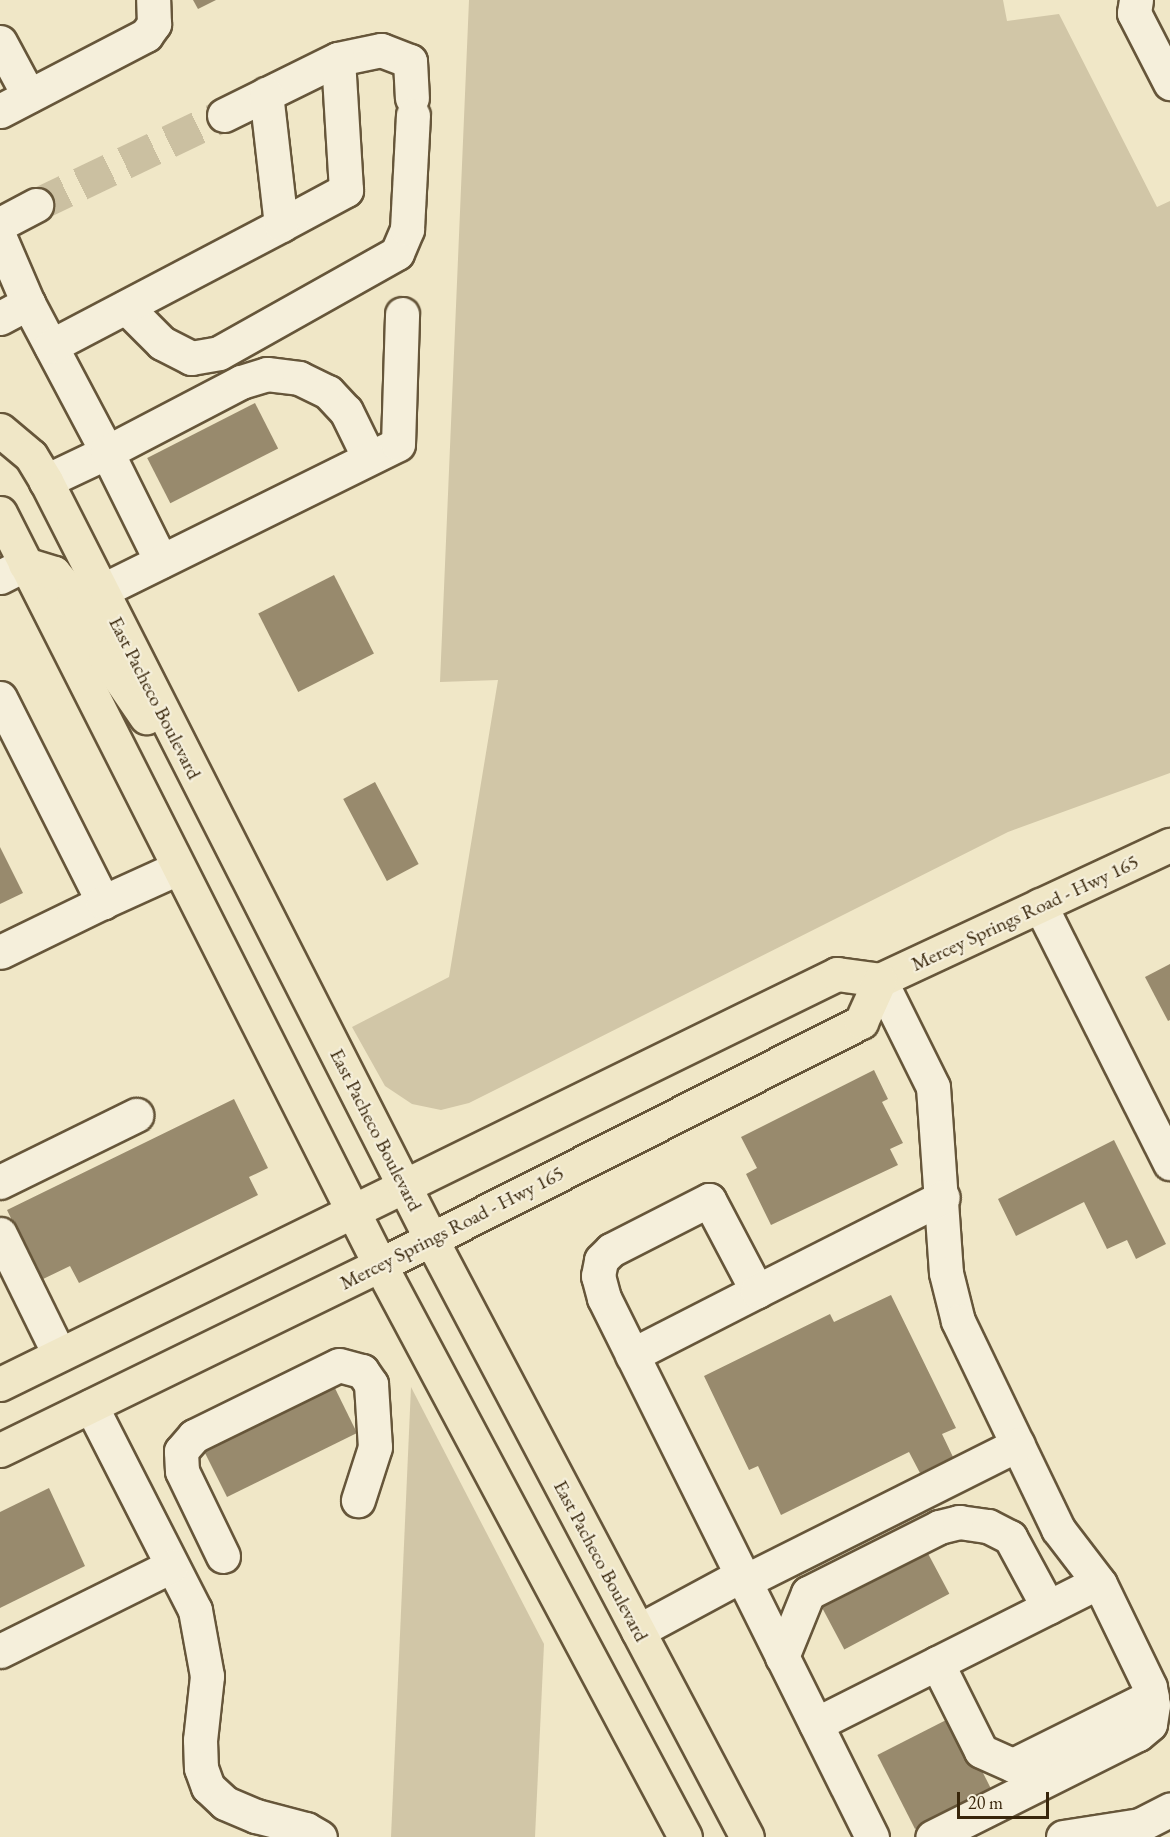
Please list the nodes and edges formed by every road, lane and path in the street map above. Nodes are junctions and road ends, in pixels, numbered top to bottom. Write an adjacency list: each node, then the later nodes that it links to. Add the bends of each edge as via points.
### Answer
1 (153, 0): 7 (lane, via 154,24 146,35)
2 (1136, 0): 5 (lane, via 1134,14)
3 (0, 42): 7 (lane)
4 (338, 59): 6 (lane); 12 (lane, via 346,190); 15 (lane, via 381,50 410,61 413,107 407,229 397,253 219,353 191,358 162,343)
5 (1170, 83)
6 (266, 94): 9 (lane); 12 (lane)
7 (29, 96): 8 (lane)
8 (0, 111)
9 (224, 115)
10 (36, 206): 11 (lane)
11 (0, 224)
12 (281, 225): 15 (lane)
13 (0, 238): 14 (lane)
14 (28, 303): 17 (lane); 18 (lane)
15 (126, 307): 18 (lane)
16 (402, 314): 21 (lane, via 398,444)
17 (0, 318)
18 (51, 346): 20 (lane)
19 (0, 430): 22 (main road, East Pacheco Boulevard, via 31,456)
20 (107, 452): 21 (lane, via 241,382 267,374 299,378 328,392 346,411); 22 (lane); 24 (lane)
21 (369, 458): 24 (lane)
22 (46, 482): 26 (main road, East Pacheco Boulevard)
23 (0, 513): 25 (main road)
24 (161, 561): 26 (lane)
25 (12, 571): 28 (main road, via 54,573 73,596 137,708); 30 (main road)
26 (100, 591): 28 (main road, East Pacheco Boulevard)
27 (0, 698): 31 (lane)
28 (178, 746): 38 (main road, East Pacheco Boulevard)
29 (1170, 845): 32 (main road, Mercey Springs Road - Hwy 165)
30 (178, 868): 31 (lane); 40 (main road)
31 (103, 902): 33 (lane)
32 (1040, 905): 34 (main road, Mercey Springs Road - Hwy 165); 36 (lane)
33 (0, 952)
34 (880, 981): 38 (main road, via 837,974); 39 (lane, via 933,1087); 42 (main road, Mercey Springs Road - Hwy 165, via 861,1022)
35 (136, 1115): 37 (lane)
36 (1170, 1163)
37 (0, 1182)
38 (404, 1185): 40 (main road); 42 (main road, East Pacheco Boulevard)
39 (943, 1197): 44 (lane); 49 (lane, via 946,1273 958,1321)
40 (352, 1210): 43 (main road); 45 (main road)
41 (0, 1234): 45 (lane)
42 (431, 1239): 43 (main road, Mercey Springs Road - Hwy 165); 57 (main road, East Pacheco Boulevard)
43 (380, 1265): 48 (main road, Mercey Springs Road - Hwy 165); 65 (main road)
44 (757, 1291): 46 (lane); 46 (lane, via 709,1200 611,1250 601,1260 598,1276 604,1298)
45 (59, 1354): 47 (main road)
46 (632, 1355): 54 (lane)
47 (0, 1384)
48 (91, 1406): 50 (main road, Mercey Springs Road - Hwy 165); 53 (lane)
49 (1018, 1444): 54 (lane); 55 (lane, via 1058,1529)
50 (0, 1450)
51 (358, 1500): 52 (lane, via 375,1447 371,1384 362,1371 339,1365 194,1436 181,1451 182,1471)
52 (223, 1556)
53 (171, 1566): 58 (lane); 64 (lane, via 195,1610 202,1633 207,1676 201,1768 208,1787 225,1803)
54 (743, 1578): 57 (lane); 59 (lane)
55 (1098, 1582): 56 (lane); 61 (lane)
56 (1048, 1607): 59 (lane, via 1010,1537 988,1526 959,1522 939,1527 808,1593); 60 (lane)
57 (638, 1631): 66 (main road, East Pacheco Boulevard)
58 (0, 1651)
59 (782, 1657): 62 (lane)
60 (937, 1663): 61 (lane, via 981,1751 1013,1765); 62 (lane)
61 (1152, 1696): 68 (lane, via 1150,1724 1138,1734)
62 (816, 1724): 67 (lane)
63 (1170, 1810): 69 (lane, via 1140,1825)
64 (320, 1837)
65 (685, 1837)
66 (747, 1837)
67 (872, 1837)
68 (932, 1837)
69 (1063, 1837)

